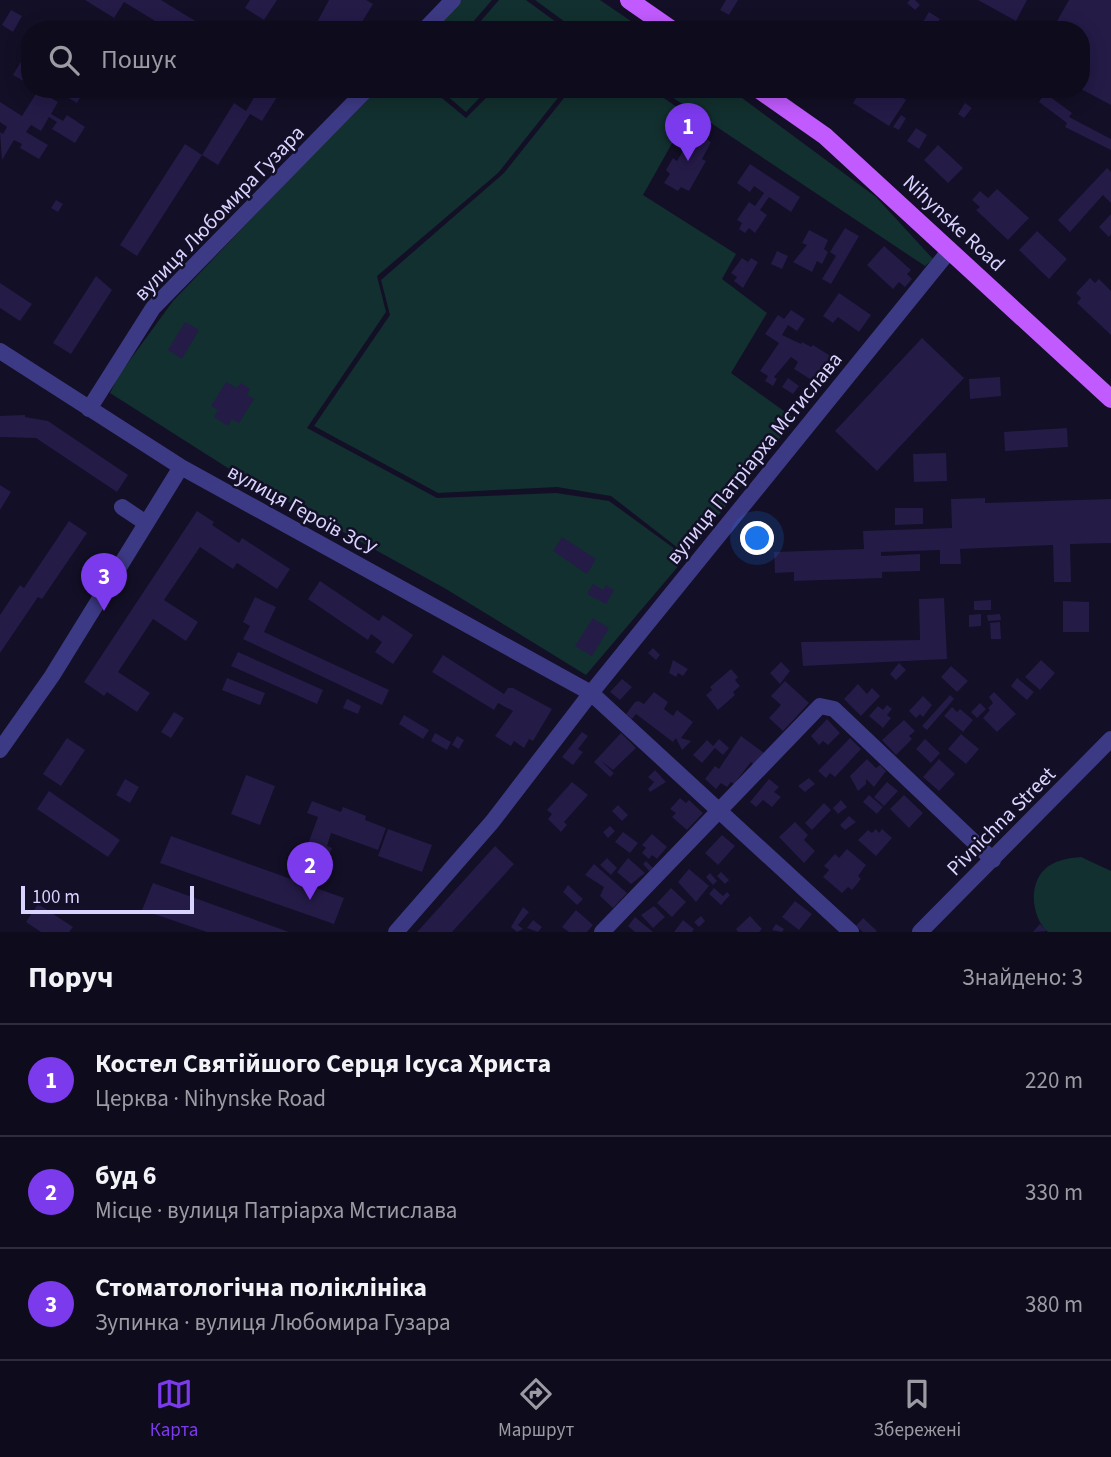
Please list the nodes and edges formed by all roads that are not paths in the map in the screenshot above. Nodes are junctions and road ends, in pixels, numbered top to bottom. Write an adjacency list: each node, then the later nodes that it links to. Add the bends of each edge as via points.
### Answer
1 (453, 0): 3 (street)
2 (629, 0): 4 (main road)
3 (433, 21)
4 (659, 21)
5 (358, 98): 10 (street, вулиця Любомира Гузара, via 152,307)
6 (771, 98): 7 (main road, Nihynske Road, via 825,136)
7 (950, 250): 9 (main road, Nihynske Road); 14 (street, вулиця Патріарха Мстислава)
8 (0, 351): 10 (street, вулиця Героїв ЗСУ)
9 (1111, 399)
10 (89, 409): 11 (street, вулиця Героїв ЗСУ)
11 (181, 467): 13 (street); 14 (street, вулиця Героїв ЗСУ)
12 (122, 507): 13 (street)
13 (146, 523): 16 (street, via 52,676)
14 (591, 693): 17 (street); 19 (street, вулиця Патріарха Мстислава, via 492,822)
15 (1111, 739): 18 (street, Pivnichna Street)
16 (0, 750)
17 (718, 810): 18 (street, via 814,710 827,706); 20 (street); 21 (street)
18 (993, 860): 22 (street, Pivnichna Street)
19 (396, 932)
20 (602, 932)
21 (851, 932)
22 (920, 932)

